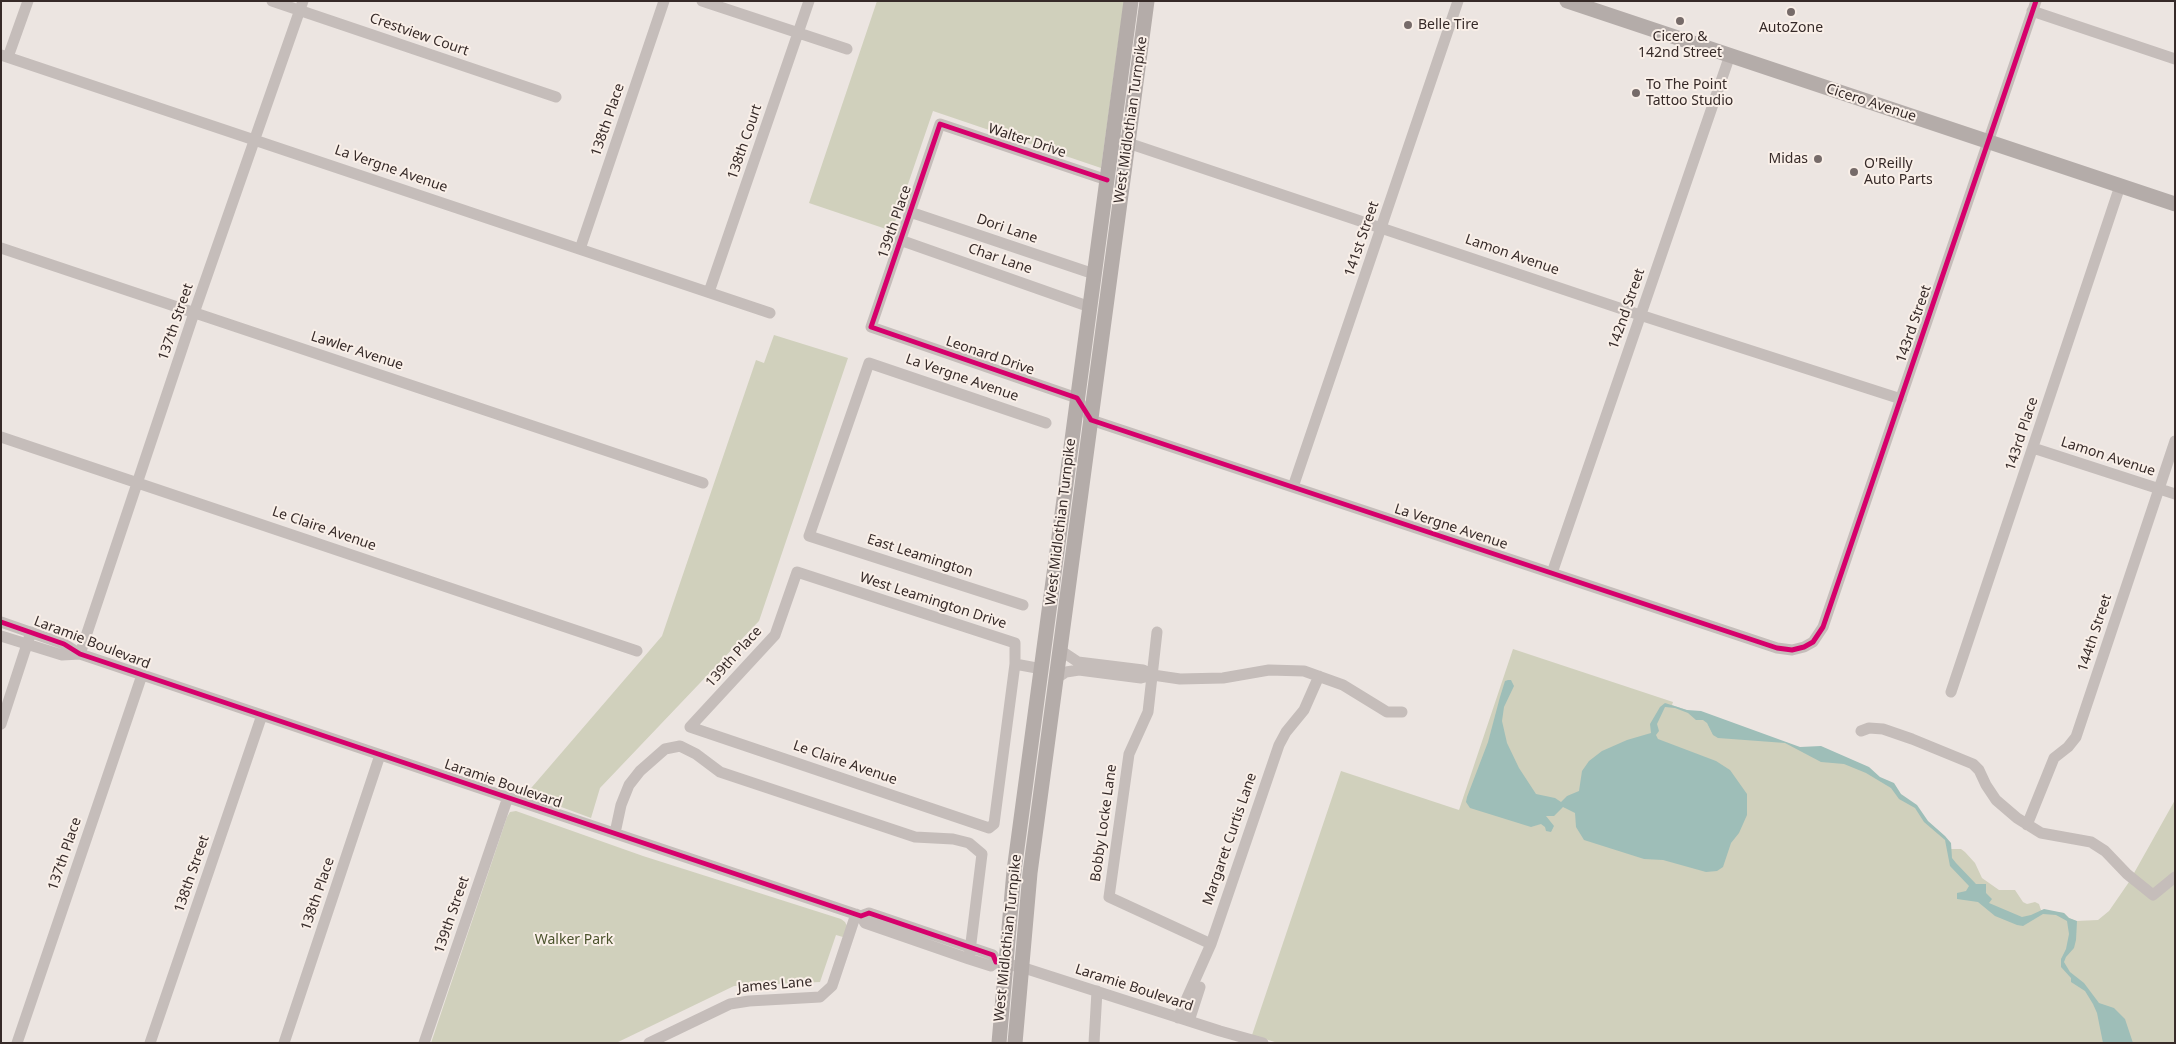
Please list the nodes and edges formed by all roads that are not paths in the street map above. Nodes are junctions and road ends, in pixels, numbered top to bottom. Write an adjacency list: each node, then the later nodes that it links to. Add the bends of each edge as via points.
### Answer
1 (28, 1): 15 (street)
2 (272, 1): 10 (street, Crestview Court)
3 (664, 1): 30 (street, 138th Place)
4 (702, 1): 12 (street)
5 (809, 1): 12 (street, 138th Court)
6 (1131, 1): 19 (main road, West Midlothian Turnpike)
7 (1147, 1): 22 (main road, West Midlothian Turnpike)
8 (1458, 1): 27 (street, 141st Street)
9 (1567, 1): 14 (main road, Cicero Avenue)
10 (302, 6): 17 (street, Crestview Court); 20 (street, 137th Street)
11 (2034, 6): 16 (street); 21 (street, 143rd Street)
12 (798, 34): 13 (street); 32 (street, 138th Court)
13 (846, 49)
14 (1730, 55): 21 (main road, Cicero Avenue); 36 (street, 142nd Street)
15 (4, 56): 20 (street, La Vergne Avenue)
16 (2175, 59)
17 (556, 97)
18 (940, 124): 23 (street, Walter Drive); 26 (street, 139th Place)
19 (1113, 138): 22 (street, Lamon Avenue); 23 (main road, West Midlothian Turnpike)
20 (256, 139): 30 (street, La Vergne Avenue); 34 (street, 137th Street)
21 (1988, 142): 24 (main road, Cicero Avenue); 39 (street, 143rd Street)
22 (1128, 143): 27 (street, Lamon Avenue); 40 (main road, West Midlothian Turnpike)
23 (1107, 180): 31 (main road, West Midlothian Turnpike)
24 (2120, 186): 25 (main road, Cicero Avenue); 44 (street, 143rd Place)
25 (2175, 204)
26 (910, 212): 28 (street, 139th Place); 31 (street, Dori Lane)
27 (1382, 227): 36 (street, Lamon Avenue); 47 (street, 141st Street)
28 (900, 240): 33 (street, Char Lane); 37 (street, 139th Place)
29 (1, 248): 34 (street, Lawler Avenue)
30 (580, 249): 32 (street, La Vergne Avenue)
31 (1094, 274): 33 (main road, West Midlothian Turnpike)
32 (710, 292): 35 (street, La Vergne Avenue)
33 (1090, 307): 38 (main road, West Midlothian Turnpike)
34 (194, 313): 45 (street, 137th Street); 46 (street, Lawler Avenue)
35 (770, 313)
36 (1640, 315): 39 (street, Lamon Avenue); 52 (street, 142nd Street)
37 (871, 326): 38 (street, Leonard Drive)
38 (1077, 398): 40 (street); 64 (main road, West Midlothian Turnpike)
39 (1901, 400): 59 (street, 143rd Street, via 1823,628 1813,642)
40 (1091, 420): 47 (street, La Vergne Avenue); 63 (main road, West Midlothian Turnpike)
41 (1046, 422): 50 (street, La Vergne Avenue, via 868,363)
42 (1, 437): 45 (street, Le Claire Avenue)
43 (2175, 441): 48 (street, 144th Street)
44 (2033, 448): 48 (street, Lamon Avenue); 68 (street, 143rd Place)
45 (138, 481): 60 (street, Le Claire Avenue); 61 (street, 137th Street)
46 (703, 483)
47 (1293, 487): 52 (street, La Vergne Avenue)
48 (2159, 488): 49 (street, Lamon Avenue); 76 (street, 144th Street, via 2076,737 2054,758)
49 (2175, 494)
50 (808, 536): 53 (street, East Leamington)
51 (797, 572): 62 (street, West Leamington Drive, via 1015,643); 72 (street, 139th Place, via 775,635)
52 (1552, 573): 59 (street, La Vergne Avenue, via 1778,648 1792,650)
53 (1023, 605)
54 (1, 622): 55 (street, Laramie Boulevard)
55 (32, 632): 58 (street); 61 (street, Laramie Boulevard)
56 (1157, 632): 66 (street)
57 (1, 636): 58 (street)
58 (27, 645): 61 (street, via 62,655); 71 (street)
59 (1804, 647)
60 (637, 651)
61 (80, 654): 65 (street, Laramie Boulevard)
62 (1015, 664): 64 (street); 72 (street, Le Claire Avenue, via 994,824 989,828)
63 (1059, 664): 64 (main road); 66 (street, via 1078,662 1143,670); 66 (street, via 1066,672 1079,670 1141,678); 83 (main road, West Midlothian Turnpike, via 1030,873)
64 (1042, 669): 82 (main road, West Midlothian Turnpike)
65 (142, 675): 70 (street, Laramie Boulevard); 87 (street, 137th Place)
66 (1152, 675): 67 (street, via 1205,680 1287,669); 80 (street, Bobby Locke Lane, via 1146,718 1129,754 1109,897)
67 (1319, 676): 69 (street, via 1355,691 1387,712); 80 (street, Margaret Curtis Lane, via 1310,701 1286,732 1272,760)
68 (1952, 692)
69 (1402, 712)
70 (262, 715): 74 (street, Laramie Boulevard); 88 (street, 138th Street)
71 (1, 724)
72 (690, 727)
73 (1861, 731): 76 (street, via 1883,729 1973,764 1980,770 1996,800)
74 (380, 755): 75 (street, Laramie Boulevard); 89 (street, 138th Place)
75 (508, 797): 77 (street, Laramie Boulevard); 90 (street, 139th Street)
76 (2027, 825): 78 (street, via 2040,833 2091,842 2153,895)
77 (615, 833): 79 (street, Laramie Boulevard); 81 (street, via 621,805 634,778 665,749 680,746 720,772 915,837 969,843 982,854)
78 (2175, 877)
79 (858, 915): 81 (street, Laramie Boulevard, via 869,913); 86 (street, James Lane, via 832,986 820,996 730,1004)
80 (1211, 944): 85 (street, Margaret Curtis Lane, via 1211,954)
81 (970, 954): 82 (street, Laramie Boulevard, via 994,956)
82 (1000, 962): 83 (street, Laramie Boulevard); 92 (main road, West Midlothian Turnpike)
83 (1021, 967): 84 (street, Laramie Boulevard); 93 (main road, West Midlothian Turnpike)
84 (1097, 991): 85 (street, Laramie Boulevard); 94 (street)
85 (1184, 1020): 95 (street, Laramie Boulevard)
86 (663, 1040): 91 (street, James Lane)
87 (17, 1043)
88 (150, 1043)
89 (284, 1043)
90 (424, 1043)
91 (649, 1043)
92 (998, 1043)
93 (1015, 1043)
94 (1094, 1043)
95 (1263, 1043)

